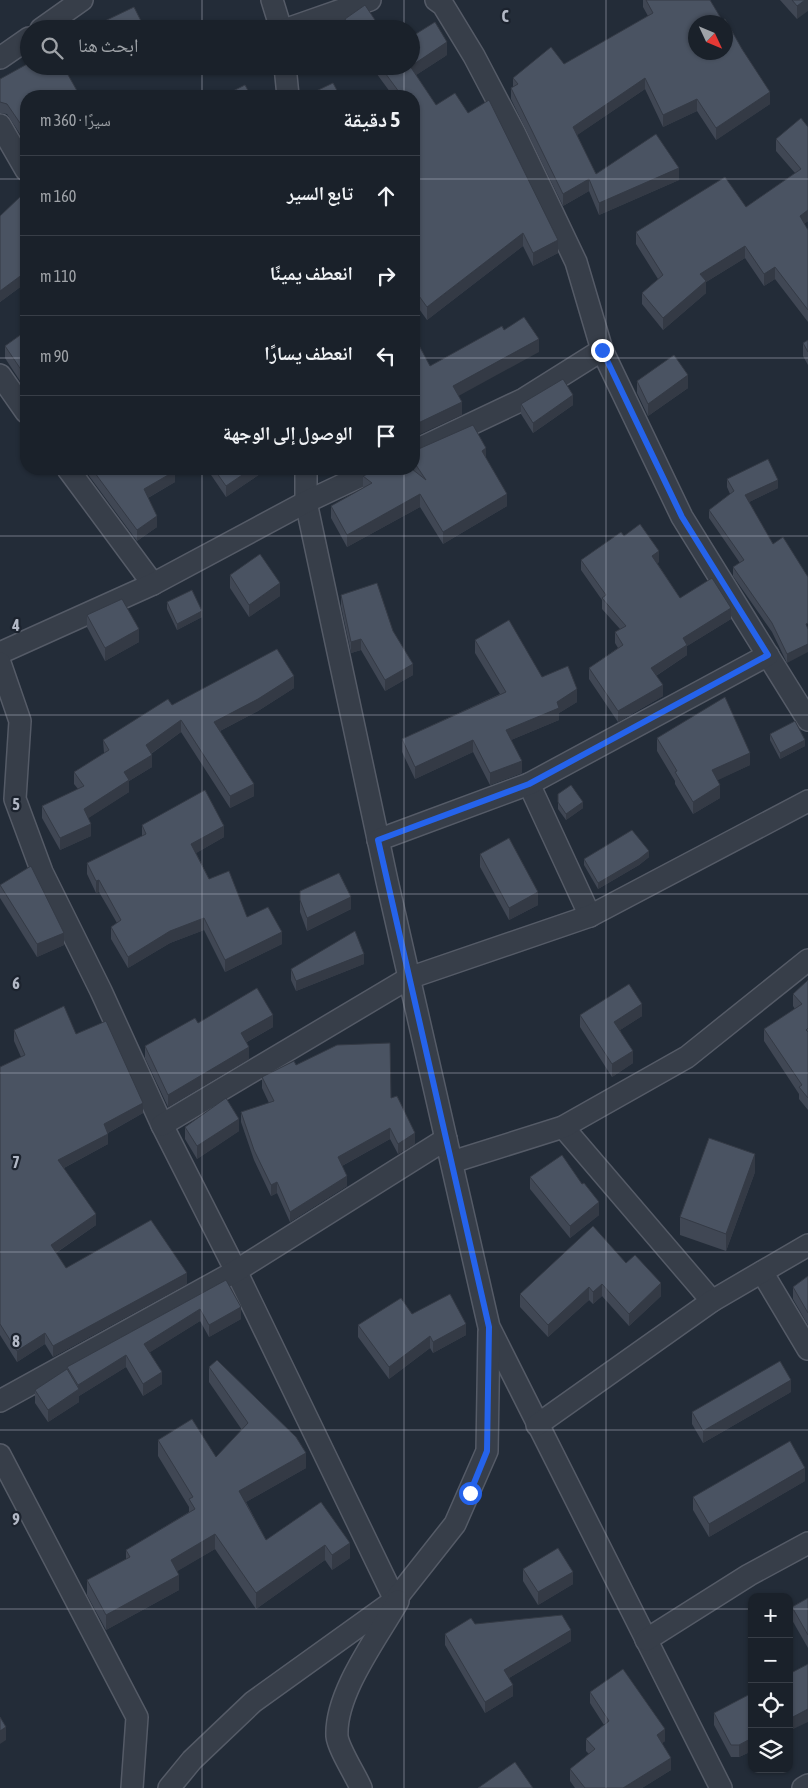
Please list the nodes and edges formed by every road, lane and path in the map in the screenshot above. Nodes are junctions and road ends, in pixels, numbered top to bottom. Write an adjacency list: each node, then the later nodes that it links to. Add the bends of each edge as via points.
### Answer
1 (82, 0): 5 (street)
2 (272, 0): 6 (street)
3 (370, 0): 7 (street)
4 (436, 0): 14 (street, via 443,5 474,56 576,262)
5 (54, 20)
6 (278, 20)
7 (312, 20)
8 (20, 44): 9 (street)
9 (0, 58)
10 (286, 75): 11 (street)
11 (287, 90)
12 (0, 126): 13 (street)
13 (20, 160)
14 (602, 350): 17 (street, via 524,399); 24 (street, via 682,517)
15 (0, 375): 16 (street)
16 (20, 403)
17 (420, 448)
18 (72, 475): 22 (street)
19 (306, 475): 21 (street)
20 (363, 475): 21 (street)
21 (306, 502): 22 (street); 31 (street)
22 (153, 584): 23 (street)
23 (0, 653)
24 (768, 655): 26 (street); 29 (street)
25 (0, 663): 27 (street, via 20,721)
26 (808, 720)
27 (19, 758): 28 (street); 35 (street, via 15,799 42,872 101,991)
28 (0, 768)
29 (529, 784): 31 (street); 32 (street)
30 (808, 801): 32 (street)
31 (378, 840): 34 (street)
32 (590, 916): 34 (street)
33 (808, 960): 36 (street, via 687,1057)
34 (409, 978): 35 (street); 37 (street)
35 (162, 1126): 40 (street)
36 (563, 1127): 38 (street); 42 (street)
37 (446, 1139): 38 (street); 40 (street)
38 (452, 1162): 43 (street)
39 (808, 1245): 41 (street)
40 (236, 1271): 45 (street); 49 (street)
41 (762, 1272): 42 (street); 44 (street)
42 (712, 1301): 46 (street)
43 (489, 1327): 46 (street); 49 (street, via 487,1451 455,1524)
44 (808, 1349)
45 (0, 1401)
46 (537, 1425): 50 (street)
47 (0, 1455): 52 (street, via 137,1717)
48 (808, 1543): 50 (street, via 749,1575)
49 (401, 1594): 53 (street, via 253,1702 192,1760); 54 (street, via 352,1682 340,1711 337,1738)
50 (646, 1640): 55 (street)
51 (808, 1785): 56 (street)
52 (132, 1788)
53 (169, 1788)
54 (362, 1788)
55 (721, 1788)
56 (803, 1788)

